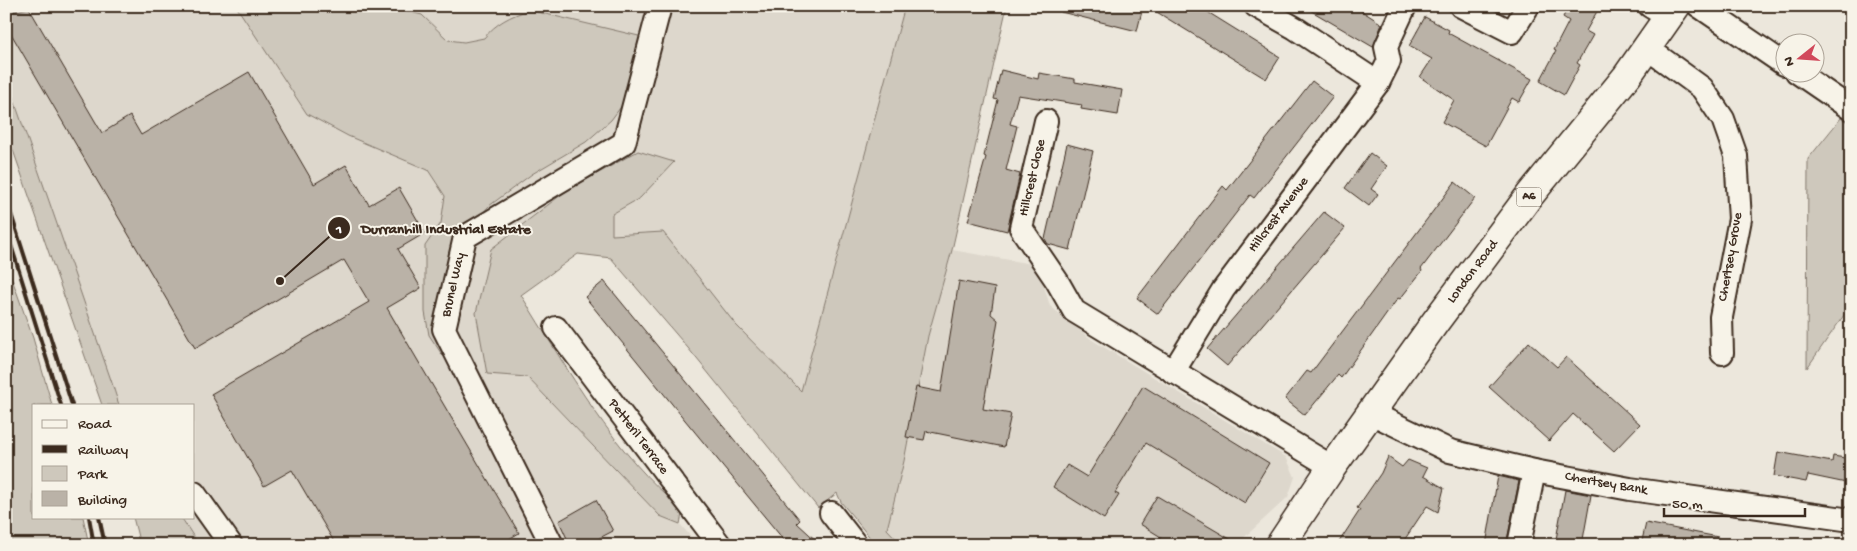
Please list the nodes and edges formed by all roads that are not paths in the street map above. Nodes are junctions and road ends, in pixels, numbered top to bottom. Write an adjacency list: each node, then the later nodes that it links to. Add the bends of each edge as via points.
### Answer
1 (660, 6): 24 (street, Brunel Way, via 624,143 465,236 444,329)
2 (1256, 6): 11 (street)
3 (1405, 6): 11 (street, Hillcrest Avenue, via 1386,46 1389,61)
4 (1461, 6): 5 (street, via 1512,32)
5 (1528, 6)
6 (1699, 6): 9 (street)
7 (1665, 10): 8 (main road, London Road / A6)
8 (1647, 48): 15 (street, Chertsey Grove, via 1702,88 1723,119 1736,156 1740,219 1721,316); 17 (main road, London Road / A6, via 1530,195)
9 (1774, 57)
10 (1812, 82): 12 (street)
11 (1378, 83): 16 (street, Hillcrest Avenue, via 1224,290)
12 (1851, 109)
13 (1046, 121): 16 (street, Hillcrest Close, via 1021,228 1074,311)
14 (556, 328): 25 (street, Petteril Terrace)
15 (1722, 353)
16 (1174, 372): 18 (street)
17 (1371, 413): 18 (main road, London Road / A6); 19 (street, Chertsey Bank, via 1450,450)
18 (1332, 467): 27 (main road, London Road / A6)
19 (1534, 471): 22 (street, Chertsey Bank, via 1630,489); 28 (street)
20 (195, 494): 23 (street)
21 (830, 513): 26 (street)
22 (1851, 520)
23 (231, 545)
24 (552, 545)
25 (720, 545)
26 (856, 545)
27 (1280, 545)
28 (1520, 545)

